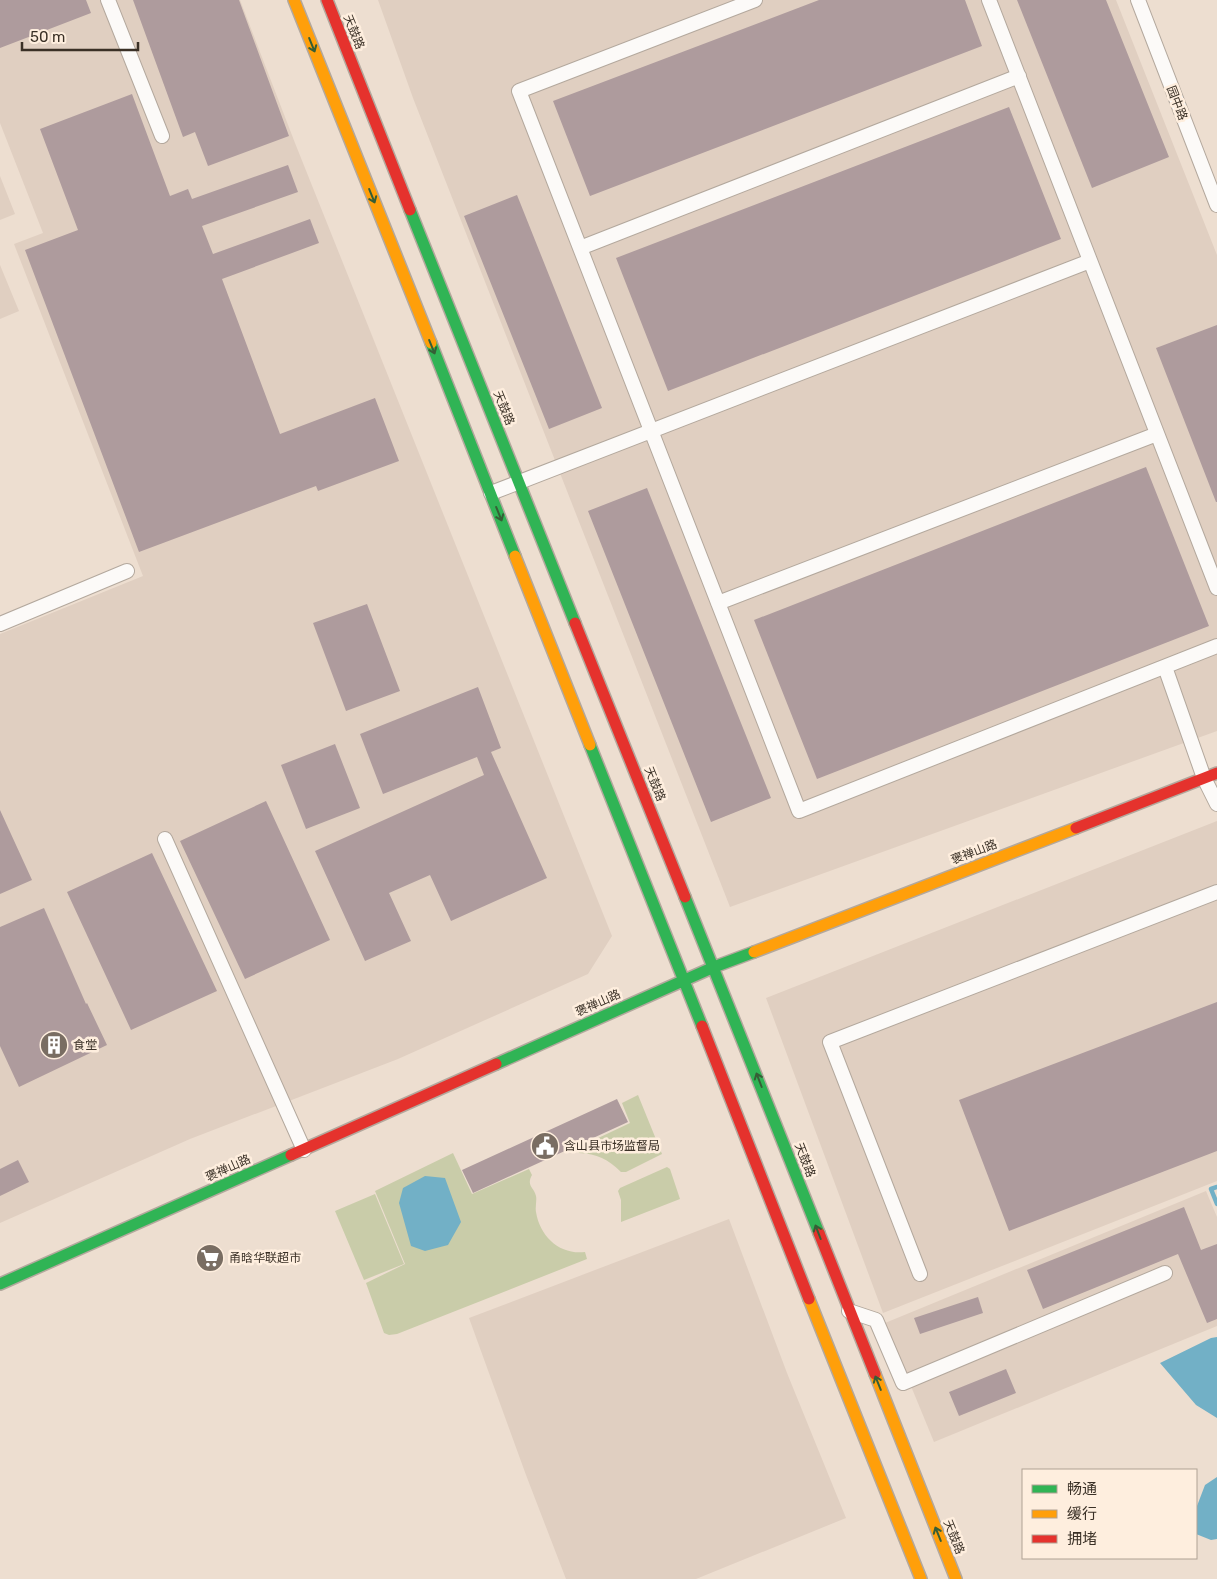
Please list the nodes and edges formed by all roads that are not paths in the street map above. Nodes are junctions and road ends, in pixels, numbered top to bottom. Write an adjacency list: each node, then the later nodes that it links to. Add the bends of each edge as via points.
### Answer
1 (108, 0): 8 (street)
2 (294, 0): 15 (main road, one-way to 15)
3 (326, 0): 14 (main road, 天鼓路)
4 (755, 0): 10 (street, via 519,91)
5 (989, 0): 7 (street)
6 (1138, 0): 9 (street, 园中路)
7 (1019, 76): 10 (street); 11 (street)
8 (162, 136)
9 (1217, 205)
10 (580, 248): 12 (street)
11 (1090, 261): 12 (street); 13 (street)
12 (651, 431): 14 (street); 18 (street)
13 (1157, 434): 17 (street); 18 (street)
14 (518, 483): 15 (street); 26 (main road, 天鼓路)
15 (490, 493): 27 (main road, one-way to 27)
16 (127, 571): 19 (street)
17 (1217, 588)
18 (718, 602): 21 (street, via 798,811)
19 (0, 624)
20 (1217, 646): 21 (street)
21 (1165, 667): 22 (street)
22 (1211, 775): 23 (street); 26 (main road, 褒禅山路)
23 (1217, 804)
24 (165, 839): 28 (street)
25 (1217, 892): 30 (street, via 830,1042)
26 (714, 967): 27 (main road, 褒禅山路); 32 (main road, 天鼓路, one-way to 26)
27 (684, 980): 28 (main road, 褒禅山路); 33 (main road)
28 (304, 1150): 31 (main road, 褒禅山路)
29 (1165, 1273): 32 (street, via 903,1383 876,1320)
30 (920, 1274)
31 (0, 1284)
32 (849, 1311): 34 (main road, 天鼓路, one-way to 32)
33 (921, 1579)
34 (956, 1579)

